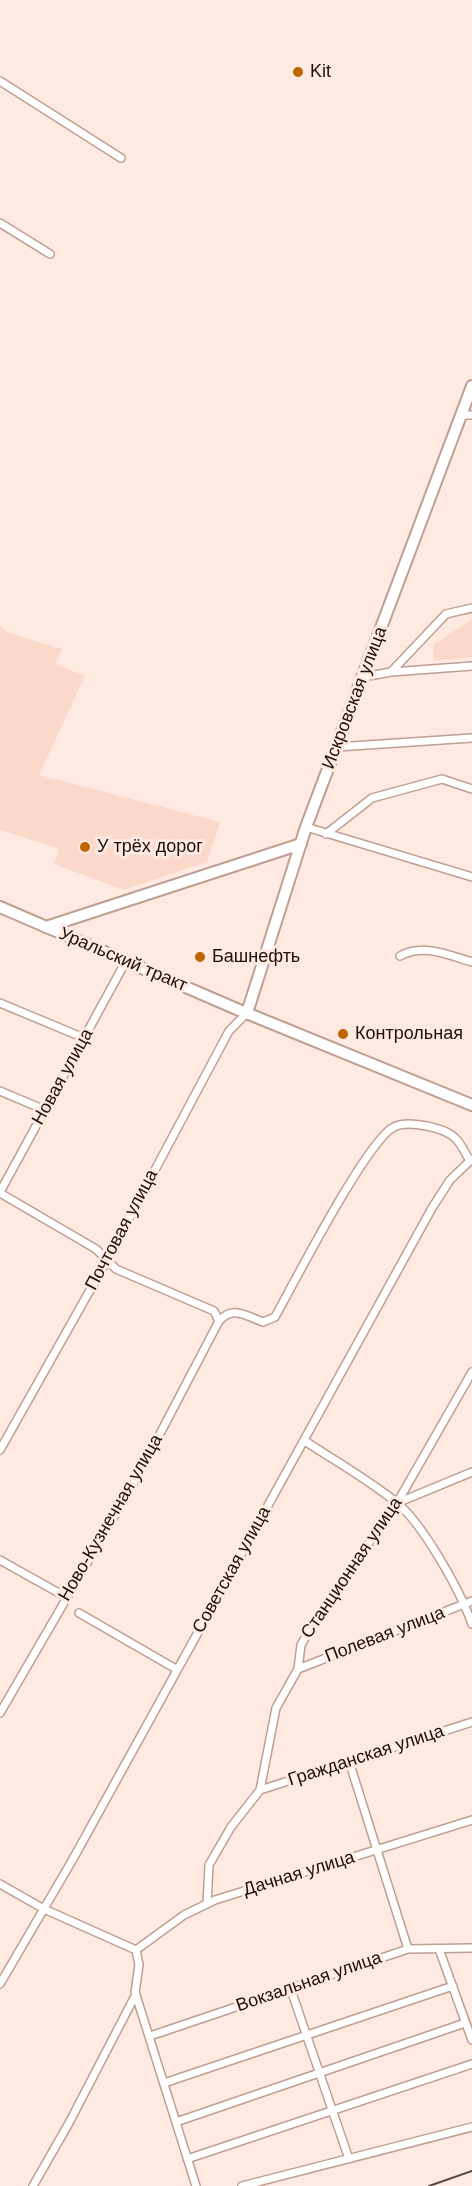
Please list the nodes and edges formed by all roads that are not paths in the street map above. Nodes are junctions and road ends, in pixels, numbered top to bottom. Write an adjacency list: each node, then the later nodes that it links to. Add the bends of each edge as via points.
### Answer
1 (0, 81): 2 (street)
2 (121, 158)
3 (0, 223): 4 (street)
4 (50, 254)
5 (472, 386): 6 (main road, Искровская улица)
6 (467, 415): 10 (main road, Искровская улица)
7 (472, 608): 9 (street, via 446,614)
8 (472, 666): 9 (street)
9 (391, 672): 10 (street)
10 (363, 677): 12 (main road, Искровская улица)
11 (472, 738): 12 (street)
12 (337, 747): 14 (main road, Искровская улица)
13 (472, 789): 15 (street, via 442,779 372,798)
14 (306, 827): 15 (street); 16 (main road, Искровская улица)
15 (326, 834): 17 (street)
16 (301, 844): 19 (main road); 24 (main road, Искровская улица)
17 (472, 877)
18 (0, 907): 19 (main road, Уральский тракт)
19 (46, 927): 21 (main road, Уральский тракт)
20 (399, 956): 22 (street, via 424,949)
21 (126, 961): 24 (main road, Уральский тракт); 25 (street, Новая улица)
22 (472, 962)
23 (0, 1004): 25 (street)
24 (247, 1013): 27 (main road, Уральский тракт); 32 (street, Почтовая улица, via 229,1031)
25 (84, 1038): 28 (street, Новая улица)
26 (0, 1091): 28 (street)
27 (472, 1105)
28 (45, 1110): 30 (street, Новая улица)
29 (471, 1160): 33 (street, Советская улица, via 447,1133 404,1122 391,1128 375,1145 327,1223 275,1317 263,1322 234,1311 226,1312); 35 (street, Советская улица, via 450,1180 432,1208)
30 (2, 1183): 31 (street, Новая улица)
31 (0, 1192): 32 (street, via 96,1249)
32 (107, 1260): 33 (street, via 116,1269 214,1311); 36 (street, Почтовая улица)
33 (219, 1321): 40 (street, Ново-Кузнечная улица, via 141,1470)
34 (472, 1372): 38 (street, Станционная улица)
35 (305, 1441): 38 (street); 44 (street, Советская улица)
36 (0, 1450)
37 (472, 1472): 38 (street)
38 (397, 1503): 41 (street, via 412,1518); 45 (street, Станционная улица, via 318,1615 301,1645)
39 (0, 1560): 40 (street)
40 (66, 1597): 46 (street, Ново-Кузнечная улица)
41 (469, 1602): 43 (street); 45 (street, Полевая улица)
42 (79, 1613): 44 (street)
43 (472, 1624)
44 (176, 1669): 54 (street, Советская улица)
45 (298, 1669): 49 (street, Станционная улица, via 276,1708)
46 (0, 1713)
47 (472, 1722): 48 (street, Гражданская улица)
48 (349, 1761): 49 (street, Гражданская улица); 51 (street)
49 (260, 1790): 53 (street, Станционная улица, via 231,1827 209,1865)
50 (472, 1820): 51 (street, Дачная улица)
51 (377, 1849): 53 (street, Дачная улица); 56 (street)
52 (0, 1884): 54 (street)
53 (207, 1904): 58 (street, Дачная улица, via 184,1915)
54 (44, 1909): 58 (street); 59 (street, Советская улица)
55 (472, 1948): 57 (street, Вокзальная улица)
56 (408, 1949): 57 (street, Вокзальная улица); 61 (street, Вокзальная улица)
57 (439, 1949): 60 (street)
58 (136, 1950): 62 (street)
59 (0, 1984)
60 (453, 1986): 63 (street); 65 (street)
61 (290, 1987): 64 (street, Вокзальная улица); 65 (street)
62 (136, 1994): 64 (street); 75 (street)
63 (465, 2023): 66 (street); 68 (street)
64 (150, 2036): 69 (street)
65 (307, 2036): 68 (street); 69 (street)
66 (472, 2040)
67 (472, 2064): 70 (street)
68 (320, 2074): 70 (street); 71 (street)
69 (164, 2083): 71 (street)
70 (333, 2112): 73 (street); 74 (street)
71 (176, 2122): 73 (street)
72 (472, 2127): 74 (street)
73 (188, 2159): 76 (street)
74 (349, 2159): 77 (street)
75 (33, 2186)
76 (196, 2186)
77 (242, 2186)

